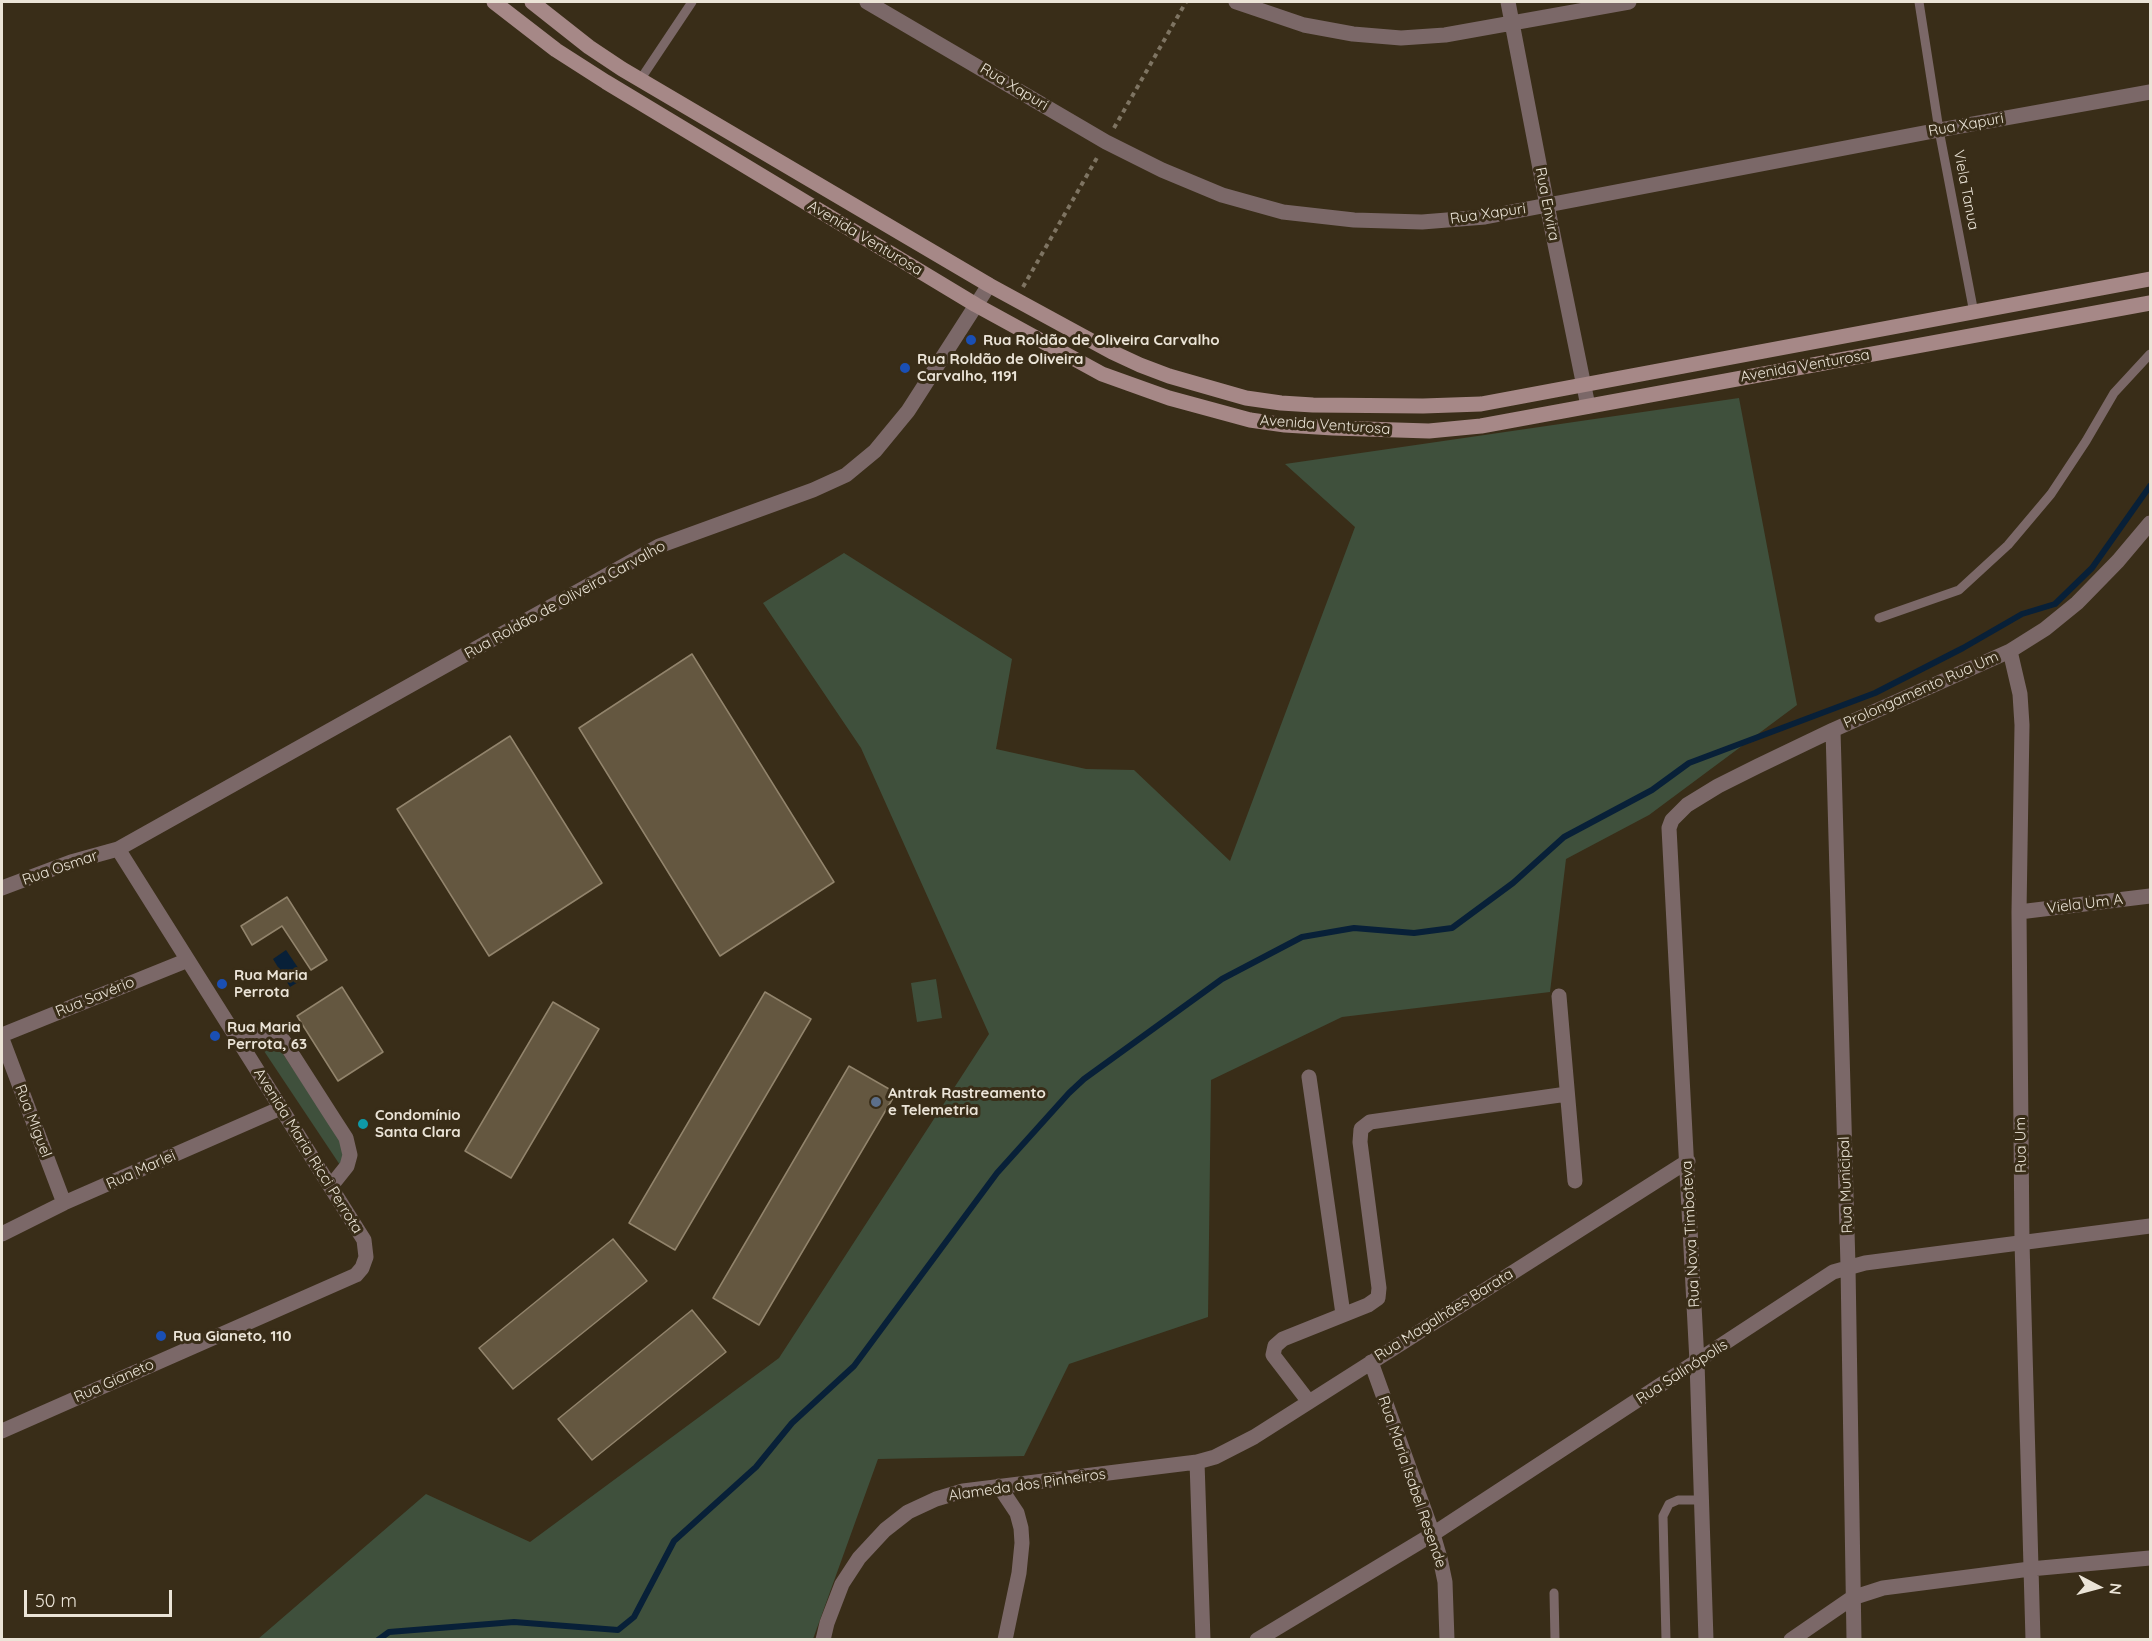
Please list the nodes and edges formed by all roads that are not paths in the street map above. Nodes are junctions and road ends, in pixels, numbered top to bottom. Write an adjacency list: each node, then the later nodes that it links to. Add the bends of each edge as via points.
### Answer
1 (494, 2): 17 (street, Avenida Venturosa, via 556,50 606,82)
2 (532, 2): 10 (street, Avenida Venturosa, via 589,47)
3 (692, 2): 10 (lane)
4 (867, 2): 13 (street, Rua Xapuri, via 1106,142 1162,171 1222,195 1283,212 1354,220 1422,222 1485,217)
5 (1236, 2): 9 (street, via 1304,25 1401,38)
6 (1508, 2): 9 (street, Rua Envira)
7 (1629, 2): 9 (street)
8 (1919, 2): 12 (lane, Viela Tanua)
9 (1512, 23): 13 (street, Rua Envira)
10 (640, 80): 15 (street, Avenida Venturosa)
11 (2151, 92): 12 (street, Rua Xapuri)
12 (1939, 130): 13 (street, Rua Xapuri); 18 (lane, Viela Tanua)
13 (1547, 205): 20 (street, Rua Envira)
14 (2151, 279): 18 (street, Avenida Venturosa)
15 (989, 285): 17 (street, Rua Roldão de Oliveira Carvalho); 20 (street, Avenida Venturosa, via 1140,365 1246,398 1313,405 1453,406)
16 (2151, 303): 21 (street, Avenida Venturosa)
17 (976, 305): 21 (street, Avenida Venturosa, via 1102,374 1169,398 1250,420 1333,428 1452,430); 27 (street, Rua Roldão de Oliveira Carvalho, via 908,411 875,451 846,475 659,546)
18 (1974, 313): 20 (street, Avenida Venturosa)
19 (2151, 354): 23 (lane, via 2114,393 2051,494 2008,545 1959,590)
20 (1583, 385): 21 (street, Rua Envira)
21 (1588, 406)
22 (2151, 523): 24 (street, Prolongamento Rua Um, via 2077,603)
23 (1879, 618)
24 (2010, 651): 25 (street, Prolongamento Rua Um); 30 (street, Rua Um, via 2022,724)
25 (1833, 730): 26 (street, Prolongamento Rua Um, via 1718,786 1678,812); 46 (street, Rua Municipal)
26 (1669, 828): 38 (street, Rua Nova Timboteva)
27 (118, 849): 28 (street, Rua Osmar); 31 (street, Avenida Maria Ricci Perrota)
28 (2, 888)
29 (2151, 896): 30 (street, Viela Um A)
30 (2019, 912): 45 (street, Rua Um)
31 (188, 960): 33 (street, Rua Savério); 34 (street, Avenida Maria Ricci Perrota)
32 (1559, 996): 36 (street)
33 (2, 1037): 41 (street, Rua Miguel)
34 (238, 1040): 37 (street, Avenida Maria Ricci Perrota); 40 (street, via 262,1035 284,1040 346,1138 350,1155 347,1166)
35 (1309, 1077): 47 (street)
36 (1567, 1094): 39 (street); 47 (street, via 1370,1122 1361,1129 1379,1288 1378,1298)
37 (281, 1108): 40 (street, Avenida Maria Ricci Perrota); 41 (street, Rua Marlei)
38 (1688, 1161): 48 (street, Rua Magalhães Barata); 49 (street, Rua Nova Timboteva)
39 (1575, 1181)
40 (331, 1186): 44 (street, Avenida Maria Ricci Perrota)
41 (64, 1203): 43 (street, Rua Marlei)
42 (2151, 1226): 45 (street, Rua Salinópolis)
43 (2, 1234)
44 (364, 1240): 51 (street, Rua Gianeto, via 366,1257 356,1275)
45 (2022, 1242): 46 (street, Rua Salinópolis); 57 (street, Rua Um)
46 (1848, 1266): 49 (street, Rua Salinópolis, via 1820,1279); 59 (street, Rua Municipal)
47 (1343, 1314): 50 (street, via 1275,1346 1273,1355)
48 (1371, 1362): 50 (street, Rua Magalhães Barata); 55 (street, Rua Maria Isabel Resende)
49 (1697, 1362): 54 (street, Rua Nova Timboteva); 55 (street, Rua Salinópolis)
50 (1309, 1402): 52 (street, Rua Magalhães Barata, via 1236,1447)
51 (2, 1431)
52 (1197, 1462): 53 (street, Alameda dos Pinheiros); 62 (street)
53 (999, 1486): 60 (street, Alameda dos Pinheiros, via 936,1499 908,1512 885,1530 842,1584); 61 (street, via 1017,1513 1022,1543)
54 (1702, 1500): 66 (lane, via 1678,1500 1669,1504 1664,1516); 67 (street, Rua Nova Timboteva)
55 (1433, 1534): 63 (street, Rua Salinópolis); 64 (street, Rua Maria Isabel Resende, via 1445,1582)
56 (2151, 1558): 57 (street)
57 (2030, 1569): 59 (street, via 1883,1588); 70 (street, Rua Um)
58 (1554, 1593): 65 (lane)
59 (1852, 1598): 68 (street); 69 (street, Rua Municipal)
60 (823, 1640)
61 (1005, 1640)
62 (1203, 1640)
63 (1257, 1640)
64 (1448, 1640)
65 (1555, 1640)
66 (1666, 1640)
67 (1706, 1640)
68 (1791, 1640)
69 (1854, 1640)
70 (2033, 1640)

